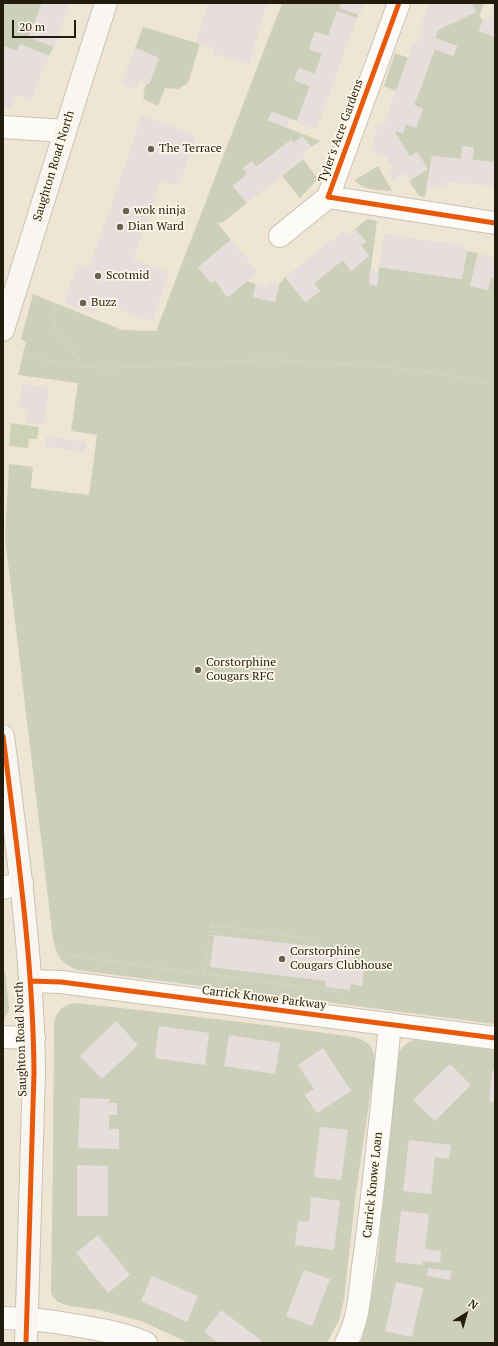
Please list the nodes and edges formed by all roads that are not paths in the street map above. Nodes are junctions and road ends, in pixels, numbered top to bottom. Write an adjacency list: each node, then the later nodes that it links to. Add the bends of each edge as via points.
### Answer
1 (106, 3): 4 (street, Saughton Road North)
2 (399, 3): 5 (street, Tyler's Acre Gardens)
3 (3, 128): 4 (street)
4 (65, 131): 8 (street, Saughton Road North)
5 (328, 197): 6 (street, Tyler's Acre Gardens); 7 (street, Tyler's Acre Gardens)
6 (495, 223)
7 (280, 236)
8 (6, 338)
9 (3, 736): 10 (street, Saughton Road North)
10 (12, 885): 11 (street, Saughton Road North)
11 (30, 981): 12 (street, Carrick Knowe Parkway, via 69,983); 14 (street, Saughton Road North)
12 (390, 1024): 15 (street, Carrick Knowe Parkway); 20 (street, Carrick Knowe Loan, via 358,1308)
13 (3, 1037): 14 (street)
14 (34, 1038): 17 (street, Saughton Road North)
15 (495, 1038)
16 (3, 1318): 17 (street)
17 (26, 1319): 18 (street, Saughton Road North); 19 (street, via 98,1329)
18 (26, 1343)
19 (146, 1343)
20 (346, 1343)

